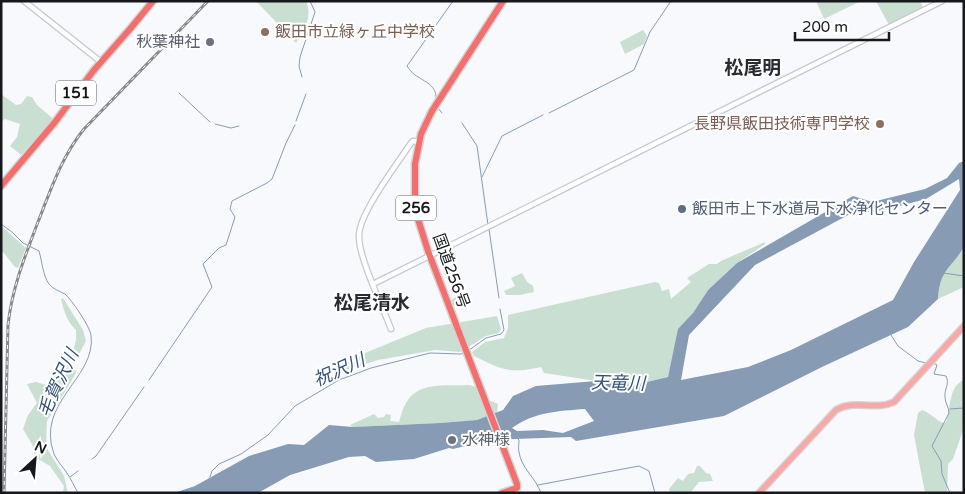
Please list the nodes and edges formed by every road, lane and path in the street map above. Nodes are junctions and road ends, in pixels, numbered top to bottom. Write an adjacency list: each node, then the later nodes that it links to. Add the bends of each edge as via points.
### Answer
1 (24, 1): 5 (street)
2 (153, 1): 5 (highway, 151)
3 (503, 1): 6 (highway, 国道256号 / 256, via 437,103)
4 (942, 1): 8 (street)
5 (101, 62): 7 (highway, 151)
6 (419, 142): 8 (highway, 国道256号 / 256, via 415,199); 9 (street, via 411,143 362,221 359,243)
7 (1, 186)
8 (430, 256): 9 (street); 12 (highway, 国道256号 / 256)
9 (373, 284): 11 (street)
10 (964, 326): 14 (main road, via 894,402 883,406 847,405 836,410)
11 (391, 329)
12 (518, 490): 13 (highway, 国道256号 / 256)
13 (502, 493)
14 (759, 493)

